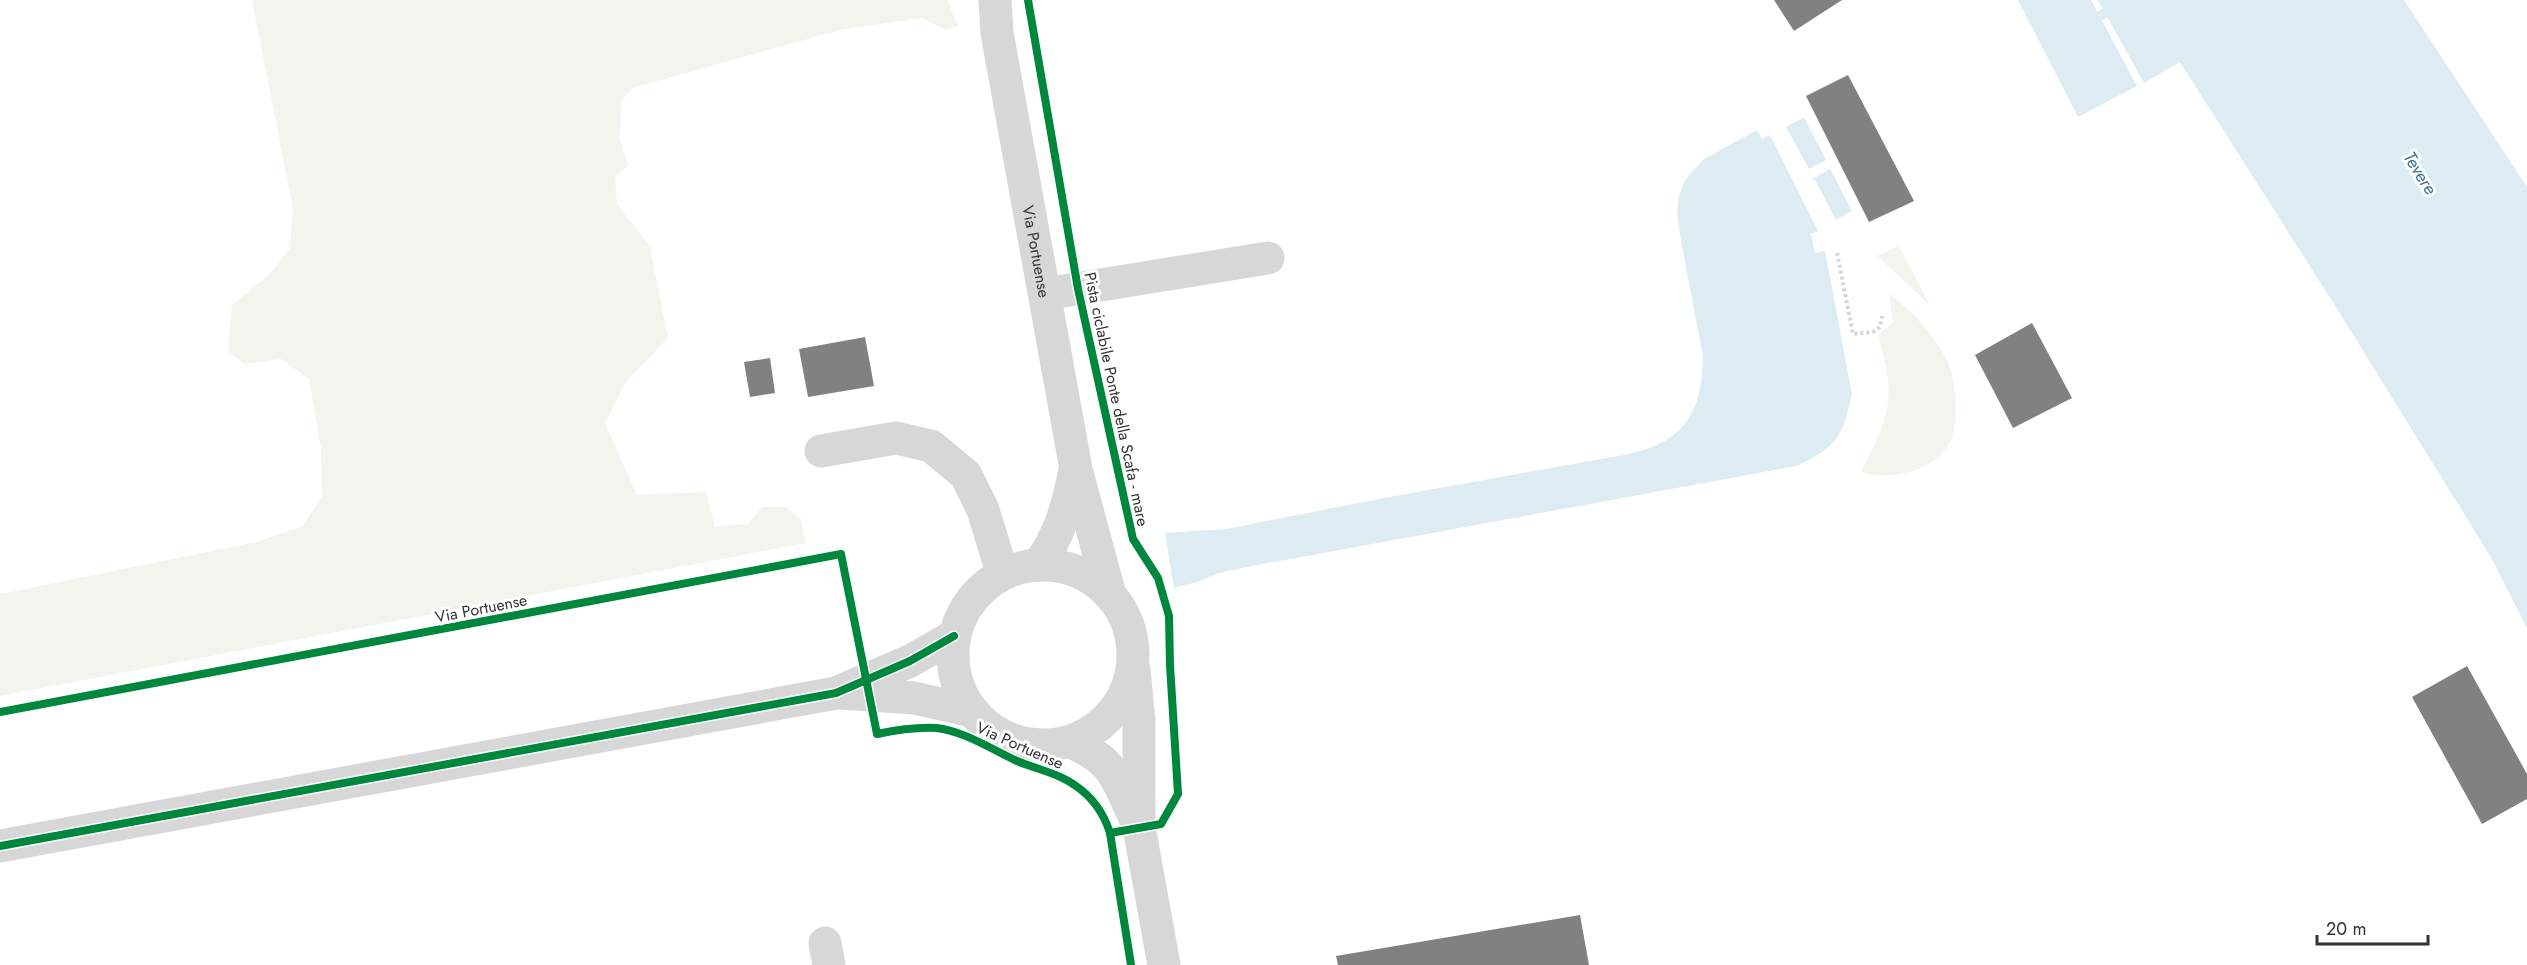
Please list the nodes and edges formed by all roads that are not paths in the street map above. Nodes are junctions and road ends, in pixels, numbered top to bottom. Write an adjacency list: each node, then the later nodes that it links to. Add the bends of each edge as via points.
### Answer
1 (981, 0): 3 (street, Via Portuense)
2 (995, 0): 3 (street, Via Portuense)
3 (998, 33): 5 (street, Via Portuense)
4 (1268, 258): 5 (street)
5 (1045, 294): 7 (street, Via Portuense)
6 (821, 451): 9 (street, via 896,438 931,446 966,476 983,510)
7 (1076, 469): 8 (street, Via Portuense, via 1056,538); 10 (street, Via Portuense)
8 (1038, 565): 9 (street); 10 (street, via 1065,568 1090,578)
9 (1002, 572): 11 (street, via 976,595)
10 (1110, 595): 12 (street, via 1129,627)
11 (954, 636): 13 (street, Via Portuense, via 910,661); 14 (street, via 952,659 958,687)
12 (1133, 664): 15 (street, via 1126,690 1113,712 1094,730); 16 (street, Via Portuense, via 1139,722)
13 (836, 693): 14 (street, Via Portuense, via 914,698); 17 (street, Via Portuense)
14 (972, 711): 15 (street, via 992,730 1016,742 1044,746)
15 (1071, 742): 16 (street, Via Portuense, via 1094,753 1112,770)
16 (1139, 827): 18 (street, Via Portuense)
17 (0, 846)
18 (1164, 965)

